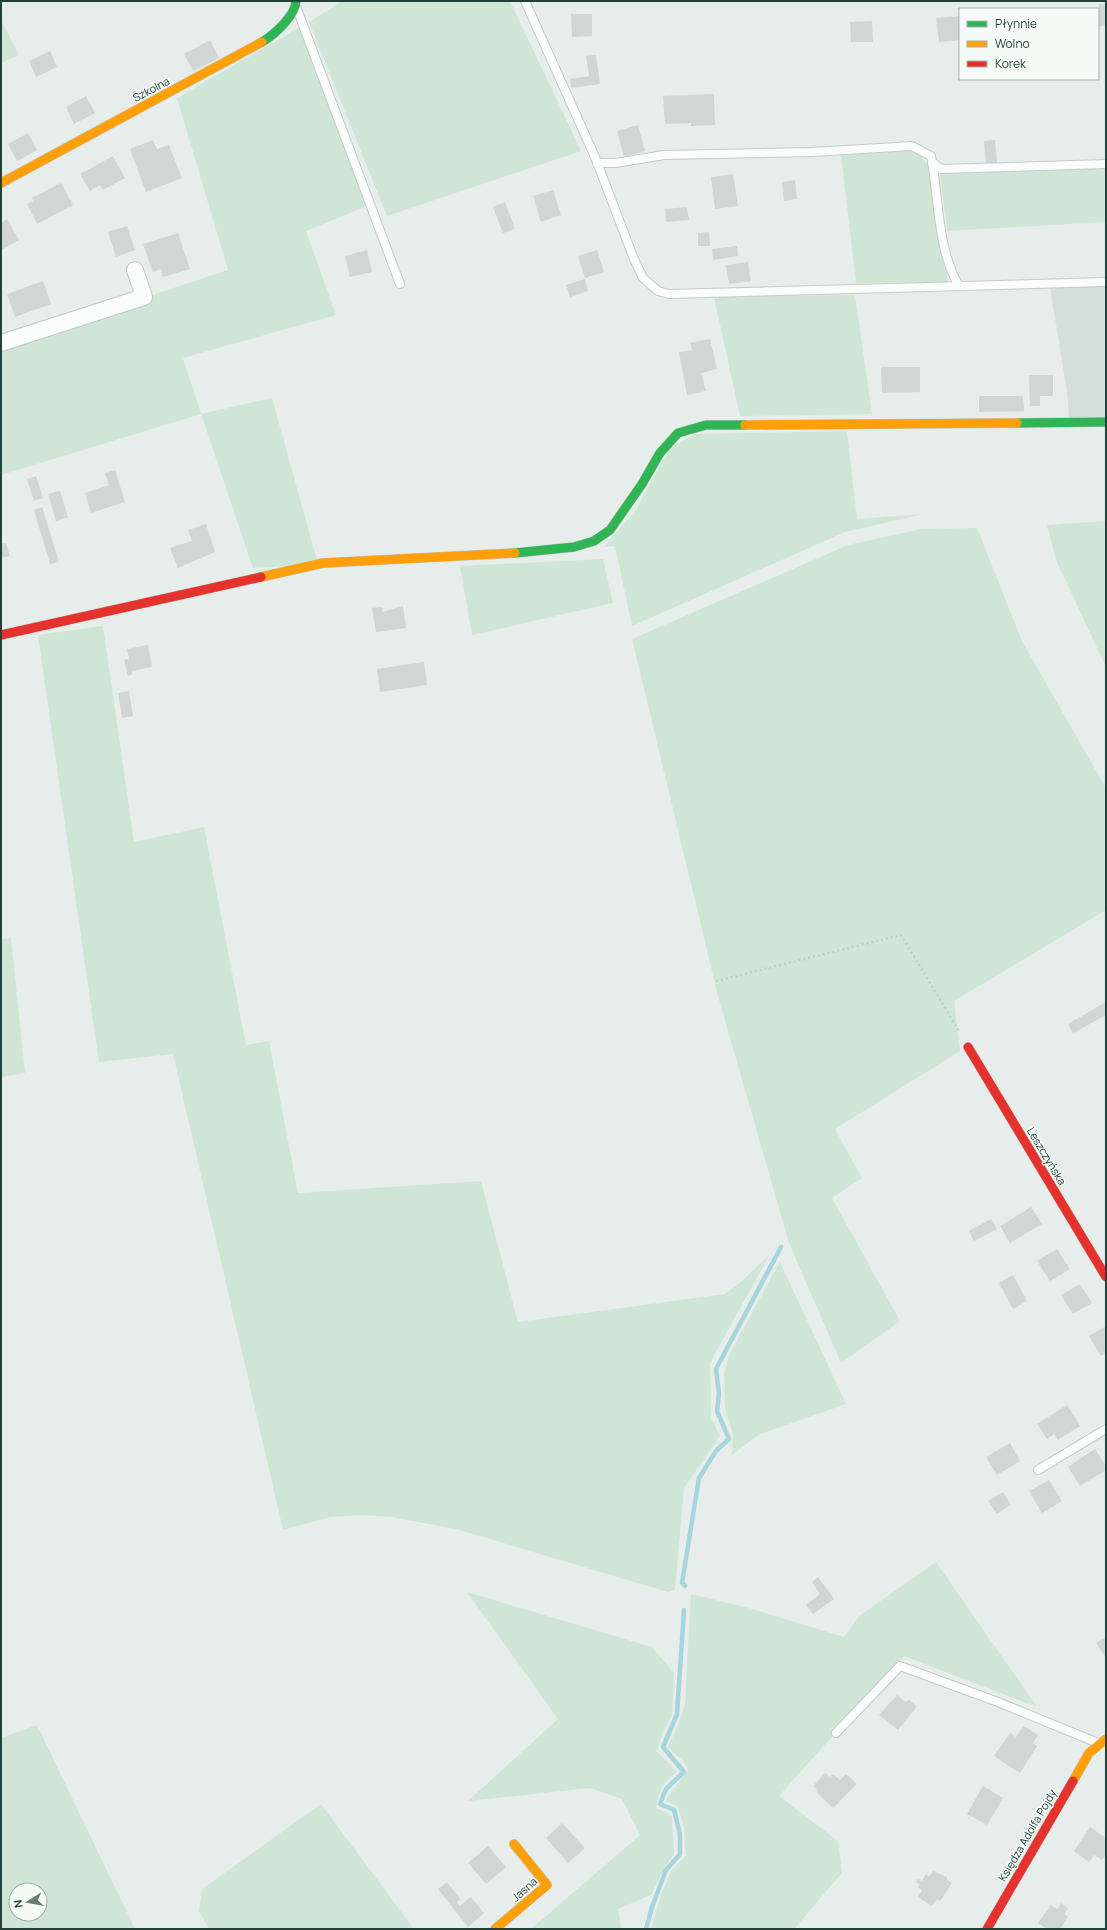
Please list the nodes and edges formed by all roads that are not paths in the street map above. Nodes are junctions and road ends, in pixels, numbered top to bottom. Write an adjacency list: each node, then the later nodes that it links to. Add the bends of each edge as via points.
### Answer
1 (525, 1): 4 (lane)
2 (296, 4): 6 (street, Szkolna, via 276,34); 9 (lane)
3 (932, 162): 4 (lane, via 931,156 912,146 812,152 664,155 616,163); 5 (lane, via 941,169); 10 (lane, via 943,244 952,274)
4 (597, 163): 10 (lane, via 643,278 658,290 669,294)
5 (1106, 164)
6 (1, 182)
7 (135, 270): 11 (street, via 144,297)
8 (1106, 282): 10 (lane)
9 (400, 284)
10 (959, 286)
11 (1, 343)
12 (1106, 422): 13 (street, via 706,425 678,433 660,453 610,530 594,541 574,547 545,551 323,563)
13 (1, 635)
14 (968, 1047): 15 (street, Leszczyńska)
15 (1106, 1277)
16 (1106, 1429): 17 (lane)
17 (1038, 1470)
18 (836, 1733): 19 (lane, via 900,1666)
19 (1103, 1741): 22 (street, Księdza Adolfa Pojdy, via 1089,1753)
20 (514, 1844): 21 (street, Jasna, via 547,1884)
21 (495, 1929)
22 (986, 1929)

